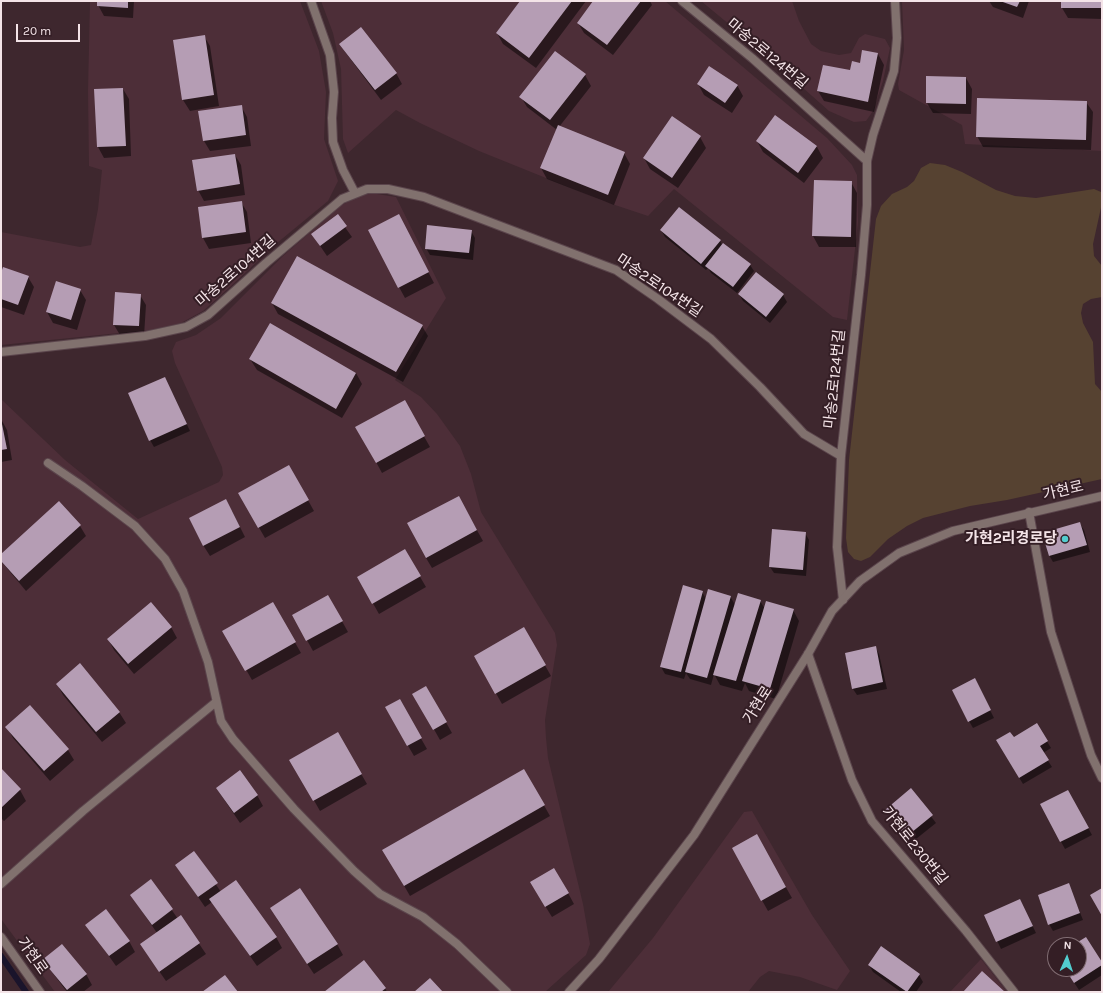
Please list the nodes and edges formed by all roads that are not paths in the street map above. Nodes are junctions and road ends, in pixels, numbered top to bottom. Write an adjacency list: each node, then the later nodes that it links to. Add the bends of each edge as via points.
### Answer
1 (311, 1): 5 (street, via 330,55 334,92 333,142)
2 (682, 1): 4 (street, 마송2로124번길, via 758,63)
3 (895, 1): 4 (street, 마송2로124번길, via 898,38 894,71)
4 (867, 161): 7 (street, 마송2로124번길, via 865,228)
5 (355, 193): 6 (street, 마송2로104번길, via 342,199 320,216 208,315 186,327 145,336); 7 (street, 마송2로104번길, via 366,189 388,189 424,197 616,270 711,339 804,434)
6 (1, 352)
7 (841, 456): 11 (street, 마송2로124번길, via 837,547)
8 (48, 463): 13 (street, via 135,526 166,559 183,591 208,662)
9 (1102, 496): 10 (street, 가현로)
10 (1029, 512): 11 (street, 가현로, via 953,531 899,553 860,582); 14 (street, 가현로, via 1051,632 1091,755)
11 (843, 600): 12 (street, 가현로, via 832,610)
12 (808, 654): 19 (street, 가현로, via 694,835 599,959); 20 (street, 가현로230번길, via 852,780 872,820)
13 (216, 702): 15 (street); 18 (street, via 221,722 233,740 294,809 354,871 380,894 423,917 457,944)
14 (1102, 778)
15 (1, 884)
16 (1, 937): 17 (street, 가현로)
17 (40, 992)
18 (508, 992)
19 (569, 992)
20 (1014, 992)

